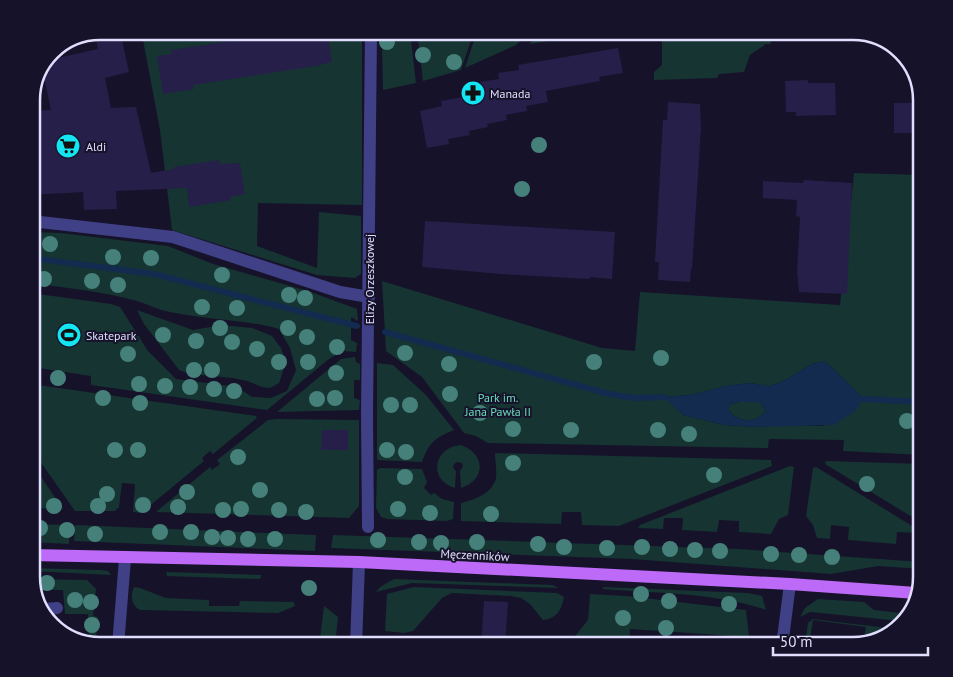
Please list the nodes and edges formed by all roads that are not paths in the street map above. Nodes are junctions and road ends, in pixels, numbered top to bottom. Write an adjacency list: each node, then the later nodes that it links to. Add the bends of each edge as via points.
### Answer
1 (371, 40): 3 (street, Elizy Orzeszkowej)
2 (40, 222): 3 (street, via 173,237 340,292)
3 (369, 297): 4 (street, Elizy Orzeszkowej)
4 (368, 528)
5 (40, 555): 6 (main road, Męczenników)
6 (125, 559): 7 (main road, Męczenników); 10 (street)
7 (359, 562): 8 (main road, Męczenników); 11 (street)
8 (790, 584): 9 (main road, Męczenników); 12 (street)
9 (911, 594)
10 (119, 637)
11 (356, 637)
12 (783, 637)

